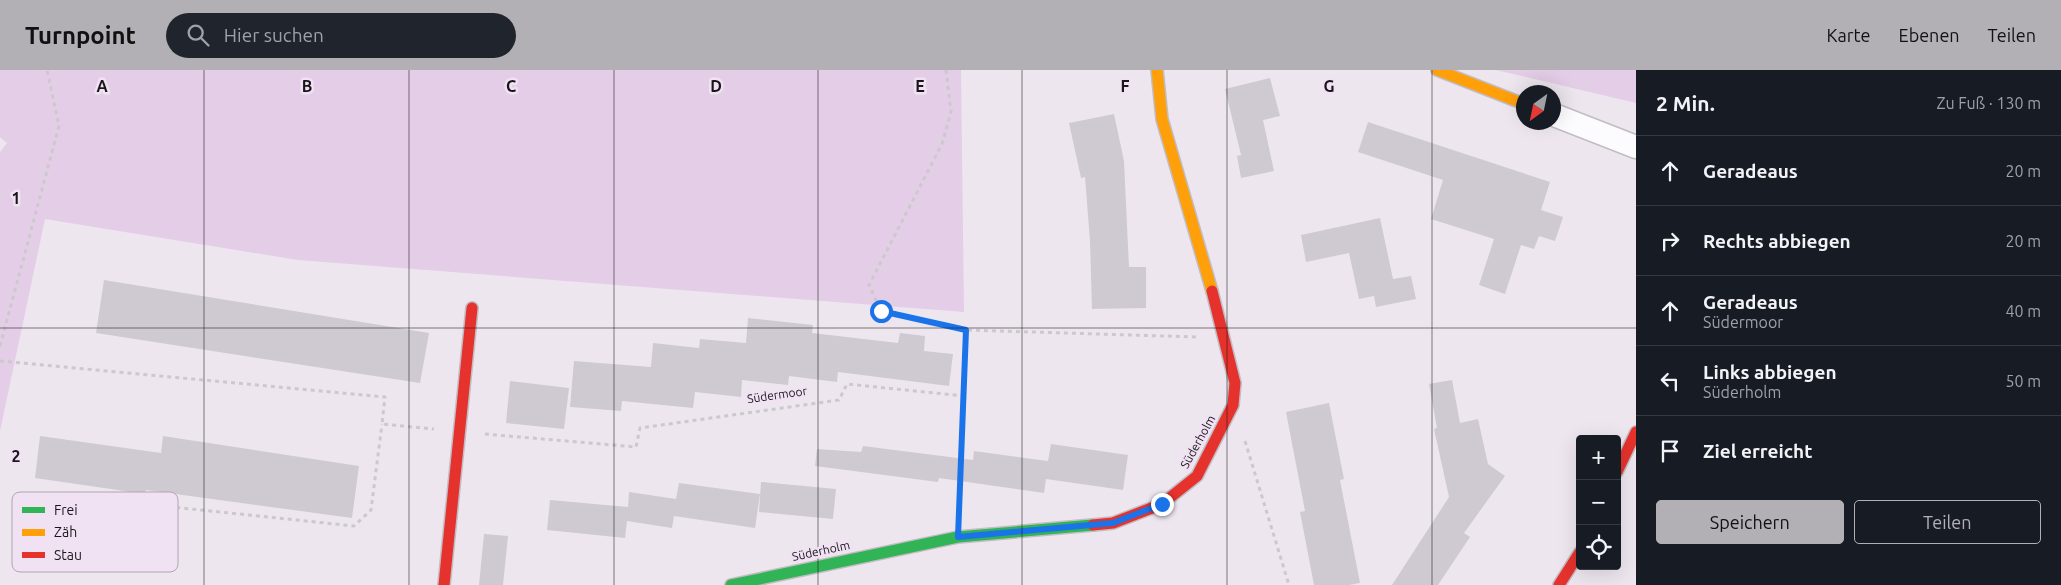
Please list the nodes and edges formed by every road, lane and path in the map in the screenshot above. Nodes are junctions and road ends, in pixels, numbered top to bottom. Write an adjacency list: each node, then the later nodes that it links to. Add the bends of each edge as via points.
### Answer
1 (47, 70): 11 (path, via 59,126)
2 (946, 70): 9 (path, via 951,112 942,144 869,285 881,311)
3 (1157, 70): 10 (street, Süderholm, via 1162,119)
4 (1437, 70): 5 (street)
5 (1516, 101)
6 (1561, 118): 7 (street)
7 (1636, 148)
8 (472, 308): 16 (street)
9 (966, 330): 10 (path); 13 (path)
10 (1226, 338): 14 (street, Süderholm, via 1235,383)
11 (0, 346)
12 (0, 361): 15 (path, via 384,397)
13 (964, 396): 16 (path, Südermoor, via 847,384 839,400 640,428 636,447); 20 (path)
14 (1233, 405): 20 (street, Süderholm, via 1196,476 1162,504 1113,523); 24 (path)
15 (382, 424): 16 (path); 19 (path, via 370,510 354,526)
16 (459, 431): 22 (street)
17 (1636, 432): 18 (street)
18 (1621, 464)
19 (178, 508)
20 (958, 537): 23 (street, Süderholm)
21 (1576, 558): 25 (street)
22 (444, 585)
23 (731, 585)
24 (1289, 585)
25 (1559, 585)

